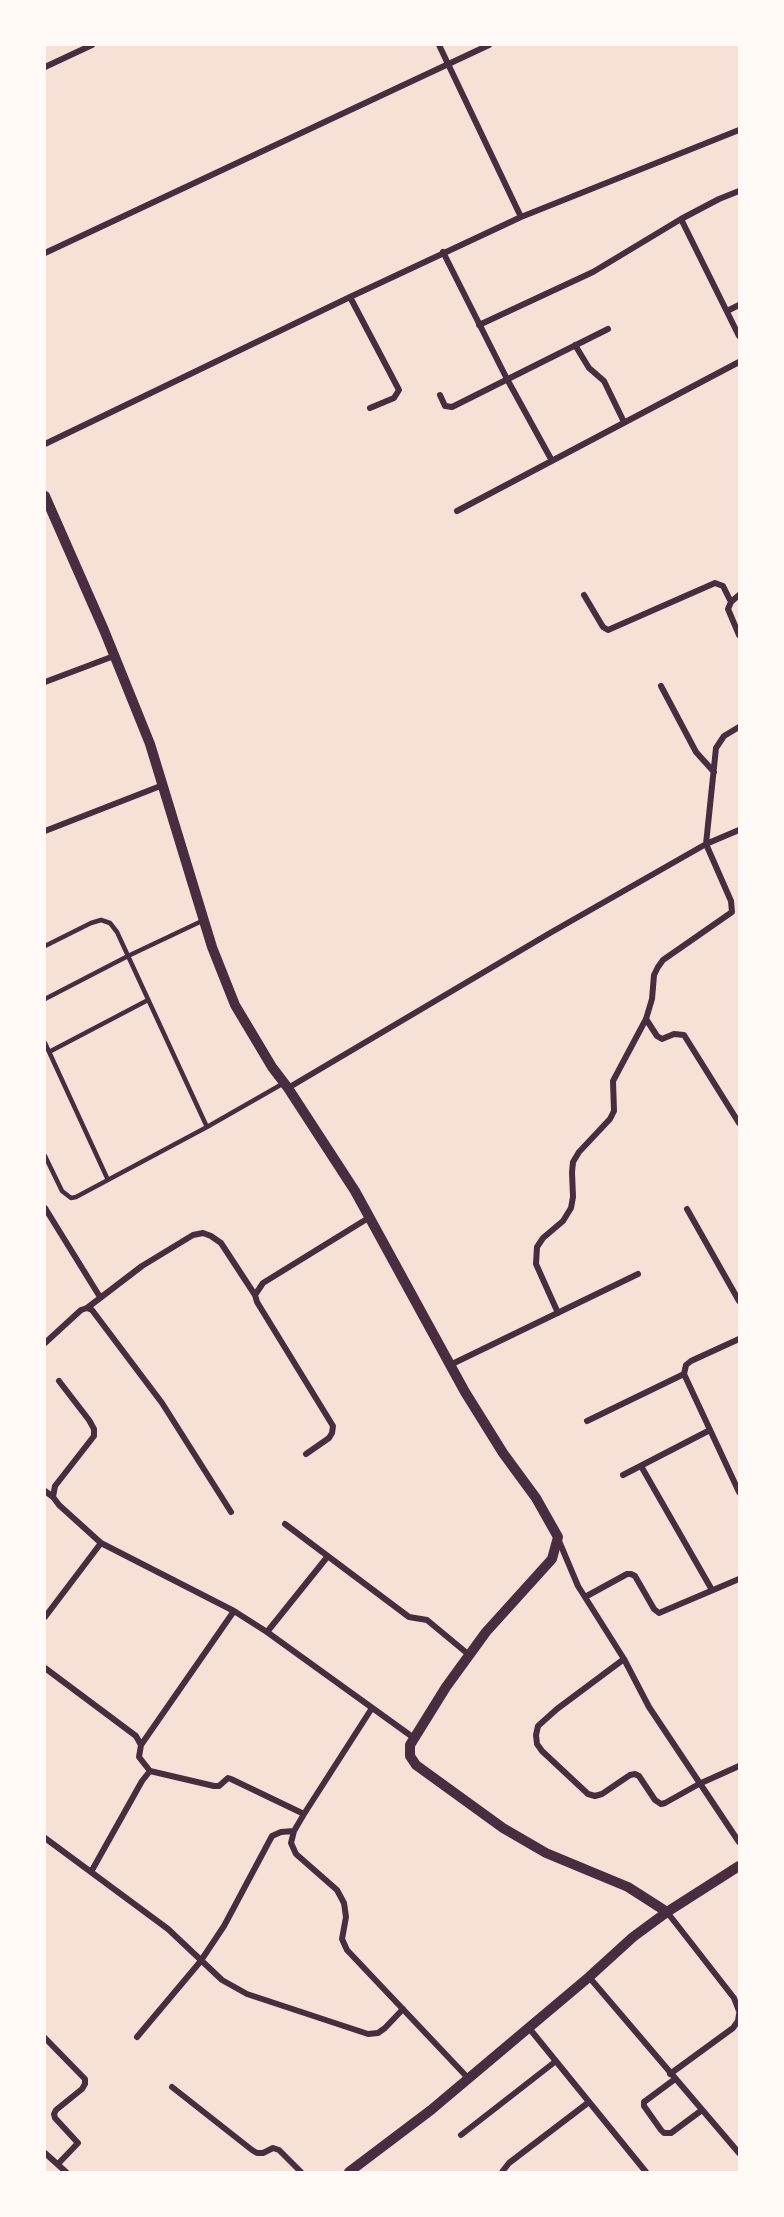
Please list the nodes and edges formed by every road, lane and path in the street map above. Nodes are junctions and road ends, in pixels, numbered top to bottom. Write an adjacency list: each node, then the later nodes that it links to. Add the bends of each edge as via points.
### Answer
1 (92, 45): 5 (street)
2 (439, 45): 4 (street)
3 (489, 45): 4 (street)
4 (449, 63): 8 (street); 11 (street)
5 (45, 67)
6 (739, 130): 8 (street)
7 (739, 191): 9 (street)
8 (521, 217): 10 (street)
9 (681, 219): 14 (street); 15 (street, via 593,272)
10 (443, 252): 12 (street); 15 (street)
11 (45, 253)
12 (350, 297): 22 (street, via 399,390 394,398); 24 (street)
13 (739, 305): 14 (street)
14 (727, 311): 17 (street)
15 (479, 325): 20 (street)
16 (608, 329): 18 (street)
17 (739, 336)
18 (575, 345): 20 (street); 23 (street, via 588,368 604,381)
19 (739, 362): 23 (street)
20 (507, 379): 21 (street, via 452,407 445,406); 25 (street)
21 (440, 394)
22 (370, 408)
23 (624, 422): 25 (street)
24 (45, 444)
25 (551, 459): 27 (street)
26 (45, 496): 32 (street)
27 (457, 511)
28 (584, 595): 30 (street, via 608,630 715,583 723,586)
29 (739, 595): 30 (street)
30 (731, 602): 31 (street, via 728,609)
31 (739, 634)
32 (114, 656): 33 (street); 37 (street)
33 (45, 682)
34 (661, 686): 36 (street, via 696,752)
35 (739, 727): 36 (street, via 719,741)
36 (714, 772): 40 (street)
37 (164, 785): 39 (street); 41 (street)
38 (739, 830): 40 (street)
39 (45, 831)
40 (706, 844): 46 (street, via 732,912 663,960 654,975); 49 (street)
41 (204, 920): 43 (lane); 49 (street, via 235,1005)
42 (45, 946): 43 (lane, via 101,920 117,932)
43 (128, 956): 44 (lane); 45 (lane)
44 (45, 999)
45 (148, 1000): 48 (lane); 51 (lane)
46 (646, 1019): 50 (street, via 657,1036 684,1035); 62 (street, via 613,1081 614,1111 610,1119 573,1162 571,1208 537,1247 536,1264)
47 (45, 1043): 48 (lane)
48 (49, 1052): 53 (lane)
49 (286, 1085): 51 (lane); 56 (street)
50 (739, 1123)
51 (207, 1128): 53 (lane)
52 (45, 1156): 53 (lane, via 62,1191 71,1198)
53 (108, 1180)
54 (45, 1208): 59 (street)
55 (687, 1209): 60 (street)
56 (370, 1217): 58 (street, via 263,1283); 65 (street)
57 (638, 1274): 62 (street)
58 (255, 1295): 59 (street, via 221,1243 203,1233 142,1266); 70 (street, via 333,1426 329,1438)
59 (100, 1297): 61 (street)
60 (739, 1301)
61 (87, 1308): 64 (street); 76 (street, via 97,1314 139,1370)
62 (558, 1313): 65 (street)
63 (739, 1339): 66 (street, via 691,1361)
64 (45, 1343)
65 (450, 1365): 78 (street)
66 (684, 1374): 68 (street); 69 (street)
67 (59, 1381): 75 (street, via 89,1420 94,1436 55,1486)
68 (587, 1421)
69 (710, 1430): 71 (street); 74 (street)
70 (306, 1454)
71 (641, 1466): 72 (street); 82 (street)
72 (623, 1475)
73 (45, 1491): 75 (street)
74 (739, 1492)
75 (53, 1497): 79 (street)
76 (231, 1512)
77 (285, 1524): 80 (street)
78 (558, 1537): 83 (street); 87 (street, via 552,1559)
79 (101, 1543): 84 (street); 85 (street)
80 (328, 1556): 86 (street); 87 (street, via 409,1617 427,1620)
81 (739, 1579): 82 (street)
82 (712, 1590): 83 (street, via 659,1613 634,1576 627,1574)
83 (585, 1597): 88 (street)
84 (234, 1611): 86 (street); 92 (street)
85 (45, 1617)
86 (267, 1632): 90 (street)
87 (468, 1654): 91 (street)
88 (624, 1659): 95 (street, via 649,1707); 95 (street, via 538,1726 537,1744 588,1794 595,1796 635,1774 661,1804)
89 (45, 1668): 92 (street, via 136,1736)
90 (372, 1708): 91 (street); 96 (street)
91 (414, 1738): 102 (street, via 410,1756 416,1765 502,1828 546,1853 628,1887)
92 (141, 1745): 94 (street, via 139,1757)
93 (739, 1766): 95 (street)
94 (150, 1772): 96 (street, via 214,1786 228,1778); 101 (street)
95 (699, 1784): 99 (street)
96 (304, 1814): 97 (street)
97 (294, 1831): 103 (street, via 272,1836); 105 (street, via 291,1843 296,1854 337,1890 344,1903 342,1939 347,1950)
98 (45, 1838): 101 (street)
99 (739, 1842)
100 (739, 1866): 102 (street)
101 (92, 1872): 103 (street, via 168,1929)
102 (667, 1912): 104 (street); 106 (street, via 734,1998)
103 (200, 1962): 105 (street, via 247,1994 368,2034 386,2028); 108 (street)
104 (589, 1977): 107 (street); 111 (street)
105 (403, 2009): 112 (street)
106 (739, 2013): 111 (street, via 734,2028)
107 (529, 2028): 110 (street); 112 (street)
108 (136, 2037)
109 (45, 2038): 119 (street, via 85,2079 82,2089 54,2114 78,2144)
110 (556, 2061): 114 (street); 116 (street)
111 (673, 2077): 115 (street); 115 (street, via 644,2102 661,2130 670,2133)
112 (468, 2078): 122 (street)
113 (172, 2087): 121 (street, via 252,2150 279,2150)
114 (589, 2102): 123 (street, via 508,2163); 124 (street)
115 (702, 2110): 118 (street)
116 (461, 2135)
117 (45, 2153): 119 (street)
118 (739, 2153)
119 (58, 2164): 120 (street)
120 (66, 2172)
121 (301, 2172)
122 (349, 2172)
123 (502, 2172)
124 (646, 2172)

